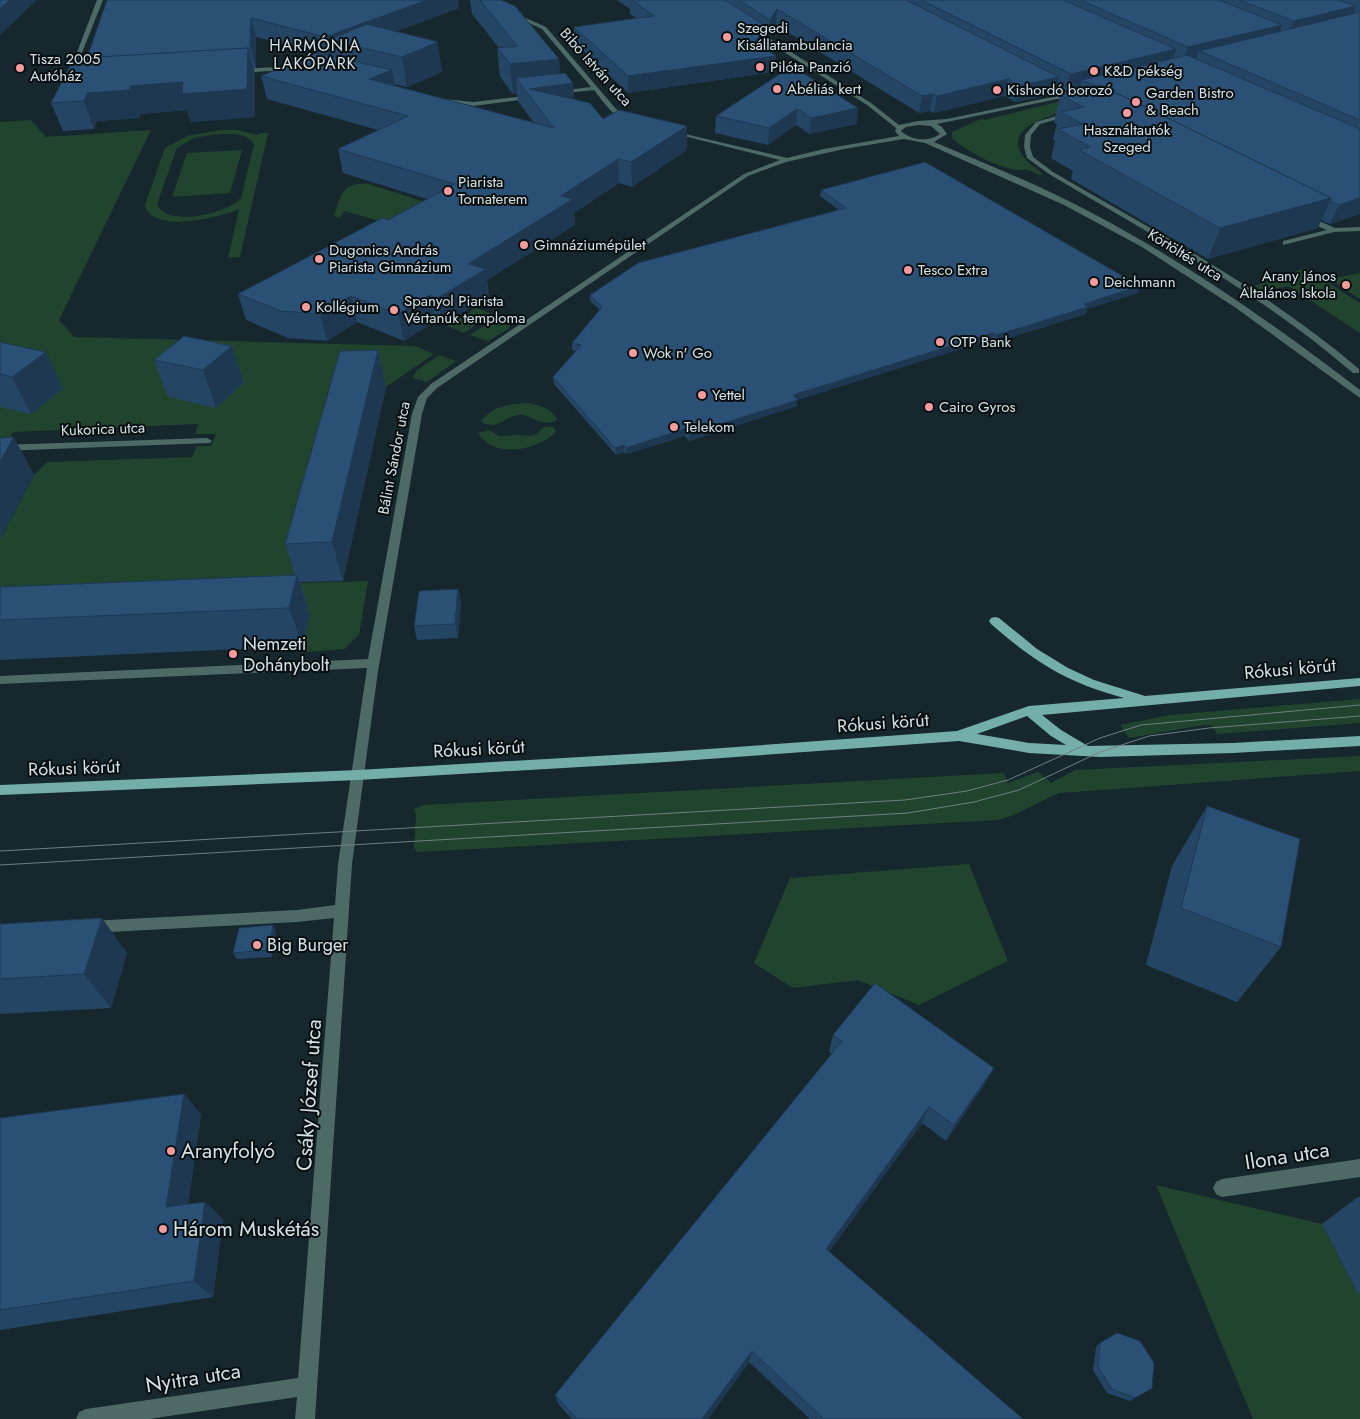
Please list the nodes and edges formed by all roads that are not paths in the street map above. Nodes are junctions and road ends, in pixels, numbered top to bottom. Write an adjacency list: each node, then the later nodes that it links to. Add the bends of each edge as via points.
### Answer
1 (100, 0): 4 (street)
2 (481, 0): 10 (street, Bibó István utca, via 544,28)
3 (103, 11): 4 (street)
4 (95, 12): 9 (street)
5 (745, 23): 17 (street, via 772,44)
6 (301, 68): 7 (street)
7 (234, 72)
8 (1040, 82): 13 (street)
9 (67, 83)
10 (595, 88): 12 (street); 20 (street, Bibó István utca, via 614,110)
11 (1077, 93): 13 (street)
12 (555, 94)
13 (1067, 95): 16 (street); 19 (street)
14 (536, 96): 15 (street, via 474,104)
15 (437, 99)
16 (1085, 103)
17 (869, 104): 21 (street); 22 (street)
18 (1081, 112): 34 (street, via 1038,123 1028,135 1030,158 1243,286)
19 (987, 113): 21 (street); 24 (street)
20 (634, 122)
21 (921, 123): 22 (street, Bálint Sándor utca); 24 (street, Körtöltés utca, via 938,127)
22 (898, 129): 25 (street); 27 (street, Bálint Sándor utca)
23 (666, 130): 28 (street)
24 (943, 134): 26 (street); 29 (street, Körtöltés utca, via 953,145)
25 (904, 137): 26 (street, Bálint Sándor utca); 27 (street, Bálint Sándor utca)
26 (926, 141): 29 (street, Körtöltés utca)
27 (842, 147): 28 (street, Bálint Sándor utca)
28 (785, 159): 39 (street, Bálint Sándor utca, via 746,175 434,386 423,397 417,414)
29 (981, 163): 35 (street, Körtöltés utca, via 1111,226 1156,252 1231,300)
30 (1302, 216): 32 (street)
31 (1360, 229): 32 (street)
32 (1334, 230): 33 (street)
33 (1286, 243)
34 (1356, 371)
35 (1360, 395)
36 (207, 441): 37 (street, Kukorica utca)
37 (0, 448)
38 (994, 622): 42 (main road, via 1028,649 1073,676 1106,689)
39 (373, 663): 40 (street); 47 (street, Bálint Sándor utca)
40 (0, 680)
41 (1360, 682): 42 (main road, Rókusi körút)
42 (1150, 700): 43 (main road, Rókusi körút)
43 (1029, 711): 44 (main road, Rókusi körút); 46 (main road, via 1056,733)
44 (959, 736): 46 (main road, Rókusi körút, via 1029,748); 47 (main road, Rókusi körút)
45 (1360, 741): 46 (main road, Rókusi körút)
46 (1087, 751)
47 (358, 775): 48 (main road, Rókusi körút); 49 (street, Csáky József utca, via 345,864)
48 (0, 790)
49 (342, 911): 50 (street); 53 (street, Csáky József utca)
50 (76, 928)
51 (1360, 1168): 52 (street, Ilona utca)
52 (1222, 1188)
53 (308, 1386): 54 (street, Nyitra utca); 55 (street, Csáky József utca)
54 (86, 1419)
55 (306, 1419)

